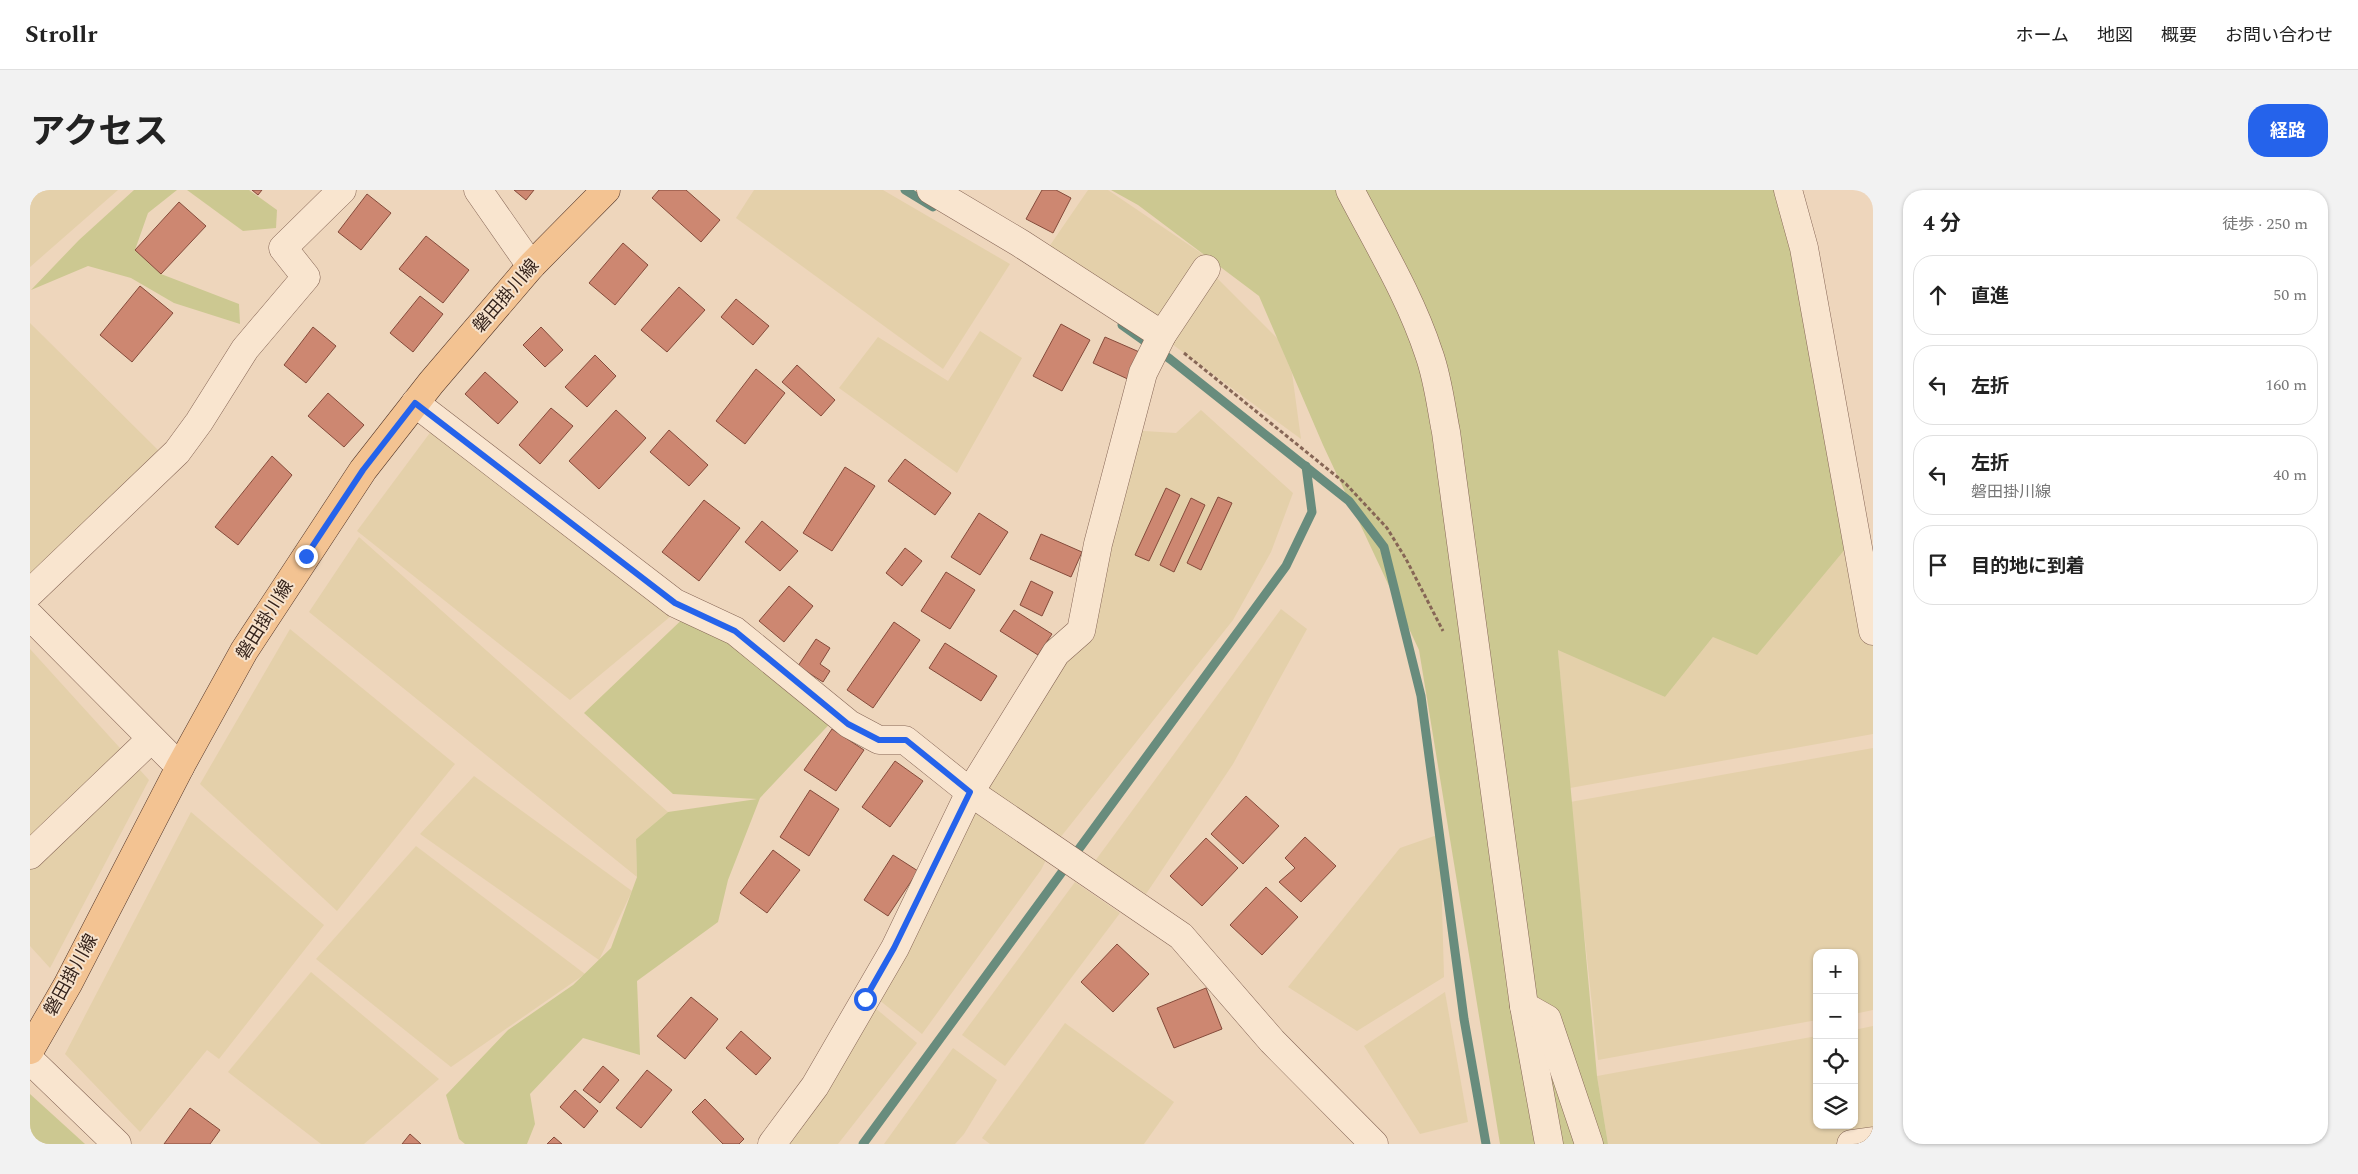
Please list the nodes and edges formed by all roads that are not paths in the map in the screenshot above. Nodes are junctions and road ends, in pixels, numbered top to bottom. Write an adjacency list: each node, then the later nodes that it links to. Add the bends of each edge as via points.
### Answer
1 (342, 190): 11 (street, via 283,248 306,277 245,349 177,452)
2 (478, 190): 7 (street)
3 (606, 190): 7 (main road, 磐田掛川線)
4 (931, 190): 9 (street, via 1020,243)
5 (1350, 190): 18 (street, via 1401,286 1430,356 1444,423 1465,561)
6 (1788, 190): 13 (street, via 1804,248)
7 (531, 266): 10 (main road, 磐田掛川線)
8 (1206, 269): 9 (street)
9 (1162, 336): 16 (street, via 1144,373 1128,430 1098,544 1082,631 1056,653)
10 (415, 403): 15 (main road, 磐田掛川線, via 363,470 244,651); 16 (street, via 675,603 735,631 848,724 879,740 906,740)
11 (30, 593)
12 (30, 616): 14 (street)
13 (1873, 632)
14 (151, 739): 15 (street); 17 (street)
15 (180, 767): 19 (main road, 磐田掛川線, via 68,984)
16 (970, 792): 23 (street, via 890,955 815,1086); 24 (street, via 1181,936 1272,1040)
17 (30, 855)
18 (1524, 1006): 25 (street); 26 (street, via 1547,1019)
19 (30, 1050)
20 (30, 1060): 22 (street)
21 (1873, 1142): 27 (street)
22 (117, 1144)
23 (772, 1144)
24 (1374, 1144)
25 (1549, 1144)
26 (1589, 1144)
27 (1851, 1144)

